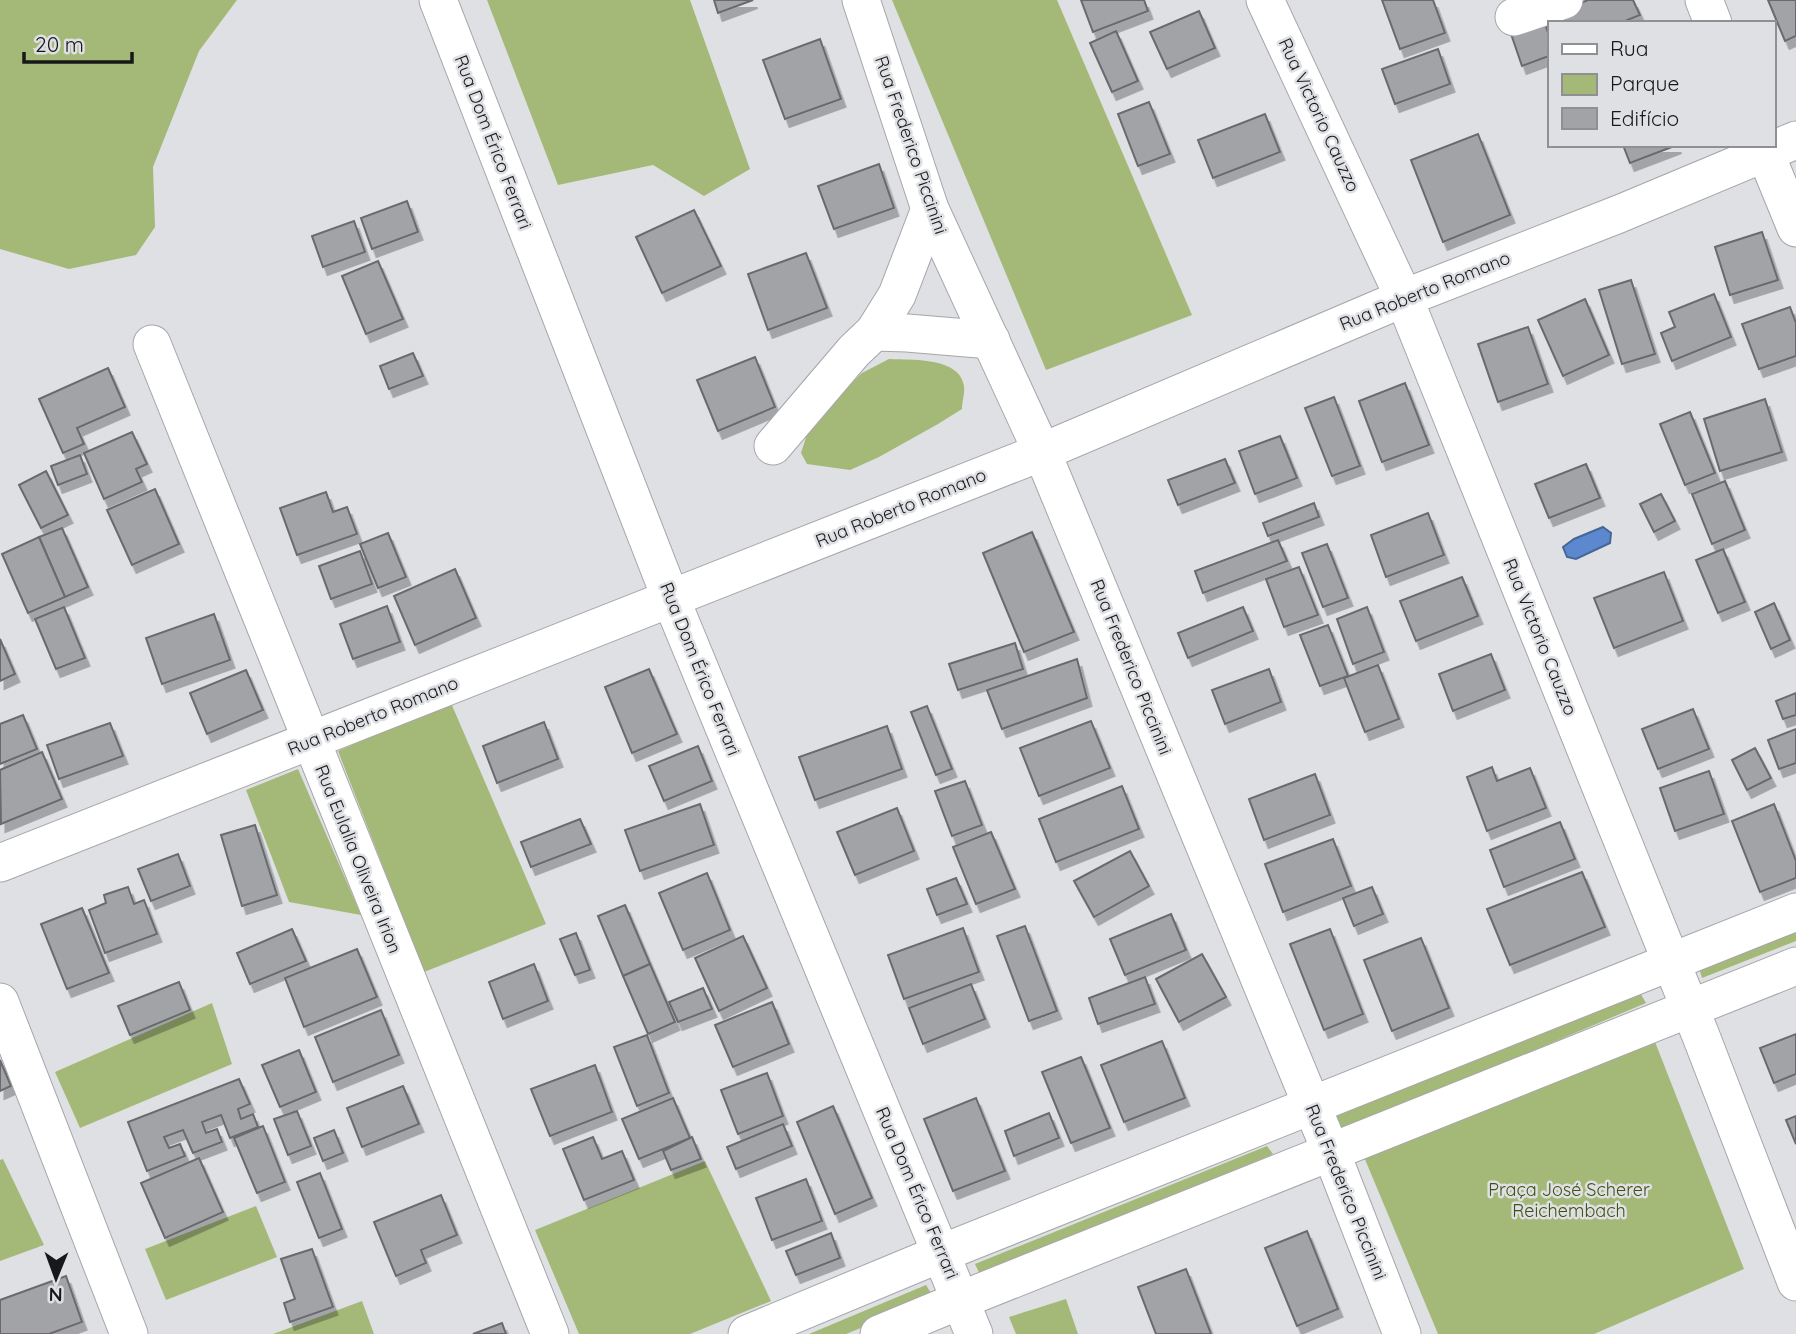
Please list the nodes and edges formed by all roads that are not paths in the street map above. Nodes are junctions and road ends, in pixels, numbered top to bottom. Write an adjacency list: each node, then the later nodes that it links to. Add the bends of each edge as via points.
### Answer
1 (438, 0): 18 (street, Rua Dom Érico Ferrari)
2 (861, 0): 10 (street, Rua Frederico Piccinini)
3 (1265, 0): 12 (street, Rua Victorio Cauzzo)
4 (1564, 0): 6 (street)
5 (1704, 0): 7 (street)
6 (1514, 17)
7 (1712, 21)
8 (1775, 146): 11 (street)
9 (1773, 147): 12 (street, Rua Roberto Romano, via 1619,214)
10 (930, 209): 13 (street, via 897,295); 14 (street, Rua Frederico Piccinini)
11 (1796, 228)
12 (1404, 298): 17 (street, Rua Roberto Romano); 22 (street, Rua Victorio Cauzzo)
13 (874, 332): 14 (street); 16 (street)
14 (991, 340): 17 (street, Rua Frederico Piccinini)
15 (152, 344): 19 (street, Rua Eulalia Oliveira Irion)
16 (773, 446)
17 (1042, 452): 18 (street, Rua Roberto Romano); 26 (street, Rua Frederico Piccinini)
18 (671, 598): 19 (street, Rua Roberto Romano); 28 (street, Rua Dom Érico Ferrari)
19 (311, 741): 20 (street, Rua Roberto Romano); 32 (street, Rua Eulalia Oliveira Irion)
20 (0, 863)
21 (1796, 912): 22 (street)
22 (1671, 962): 25 (street, Rua Victorio Cauzzo); 26 (street)
23 (1796, 966): 25 (street)
24 (0, 1002): 31 (street)
25 (1690, 1009): 27 (street); 29 (street, Rua Victorio Cauzzo)
26 (1312, 1105): 27 (street, Rua Frederico Piccinini); 28 (street)
27 (1331, 1152): 30 (street); 36 (street, Rua Frederico Piccinini)
28 (942, 1254): 30 (street, Rua Dom Érico Ferrari); 33 (street)
29 (1796, 1282)
30 (961, 1300): 34 (street); 35 (street, Rua Dom Érico Ferrari)
31 (129, 1334)
32 (550, 1334)
33 (747, 1334)
34 (879, 1334)
35 (974, 1334)
36 (1402, 1334)

